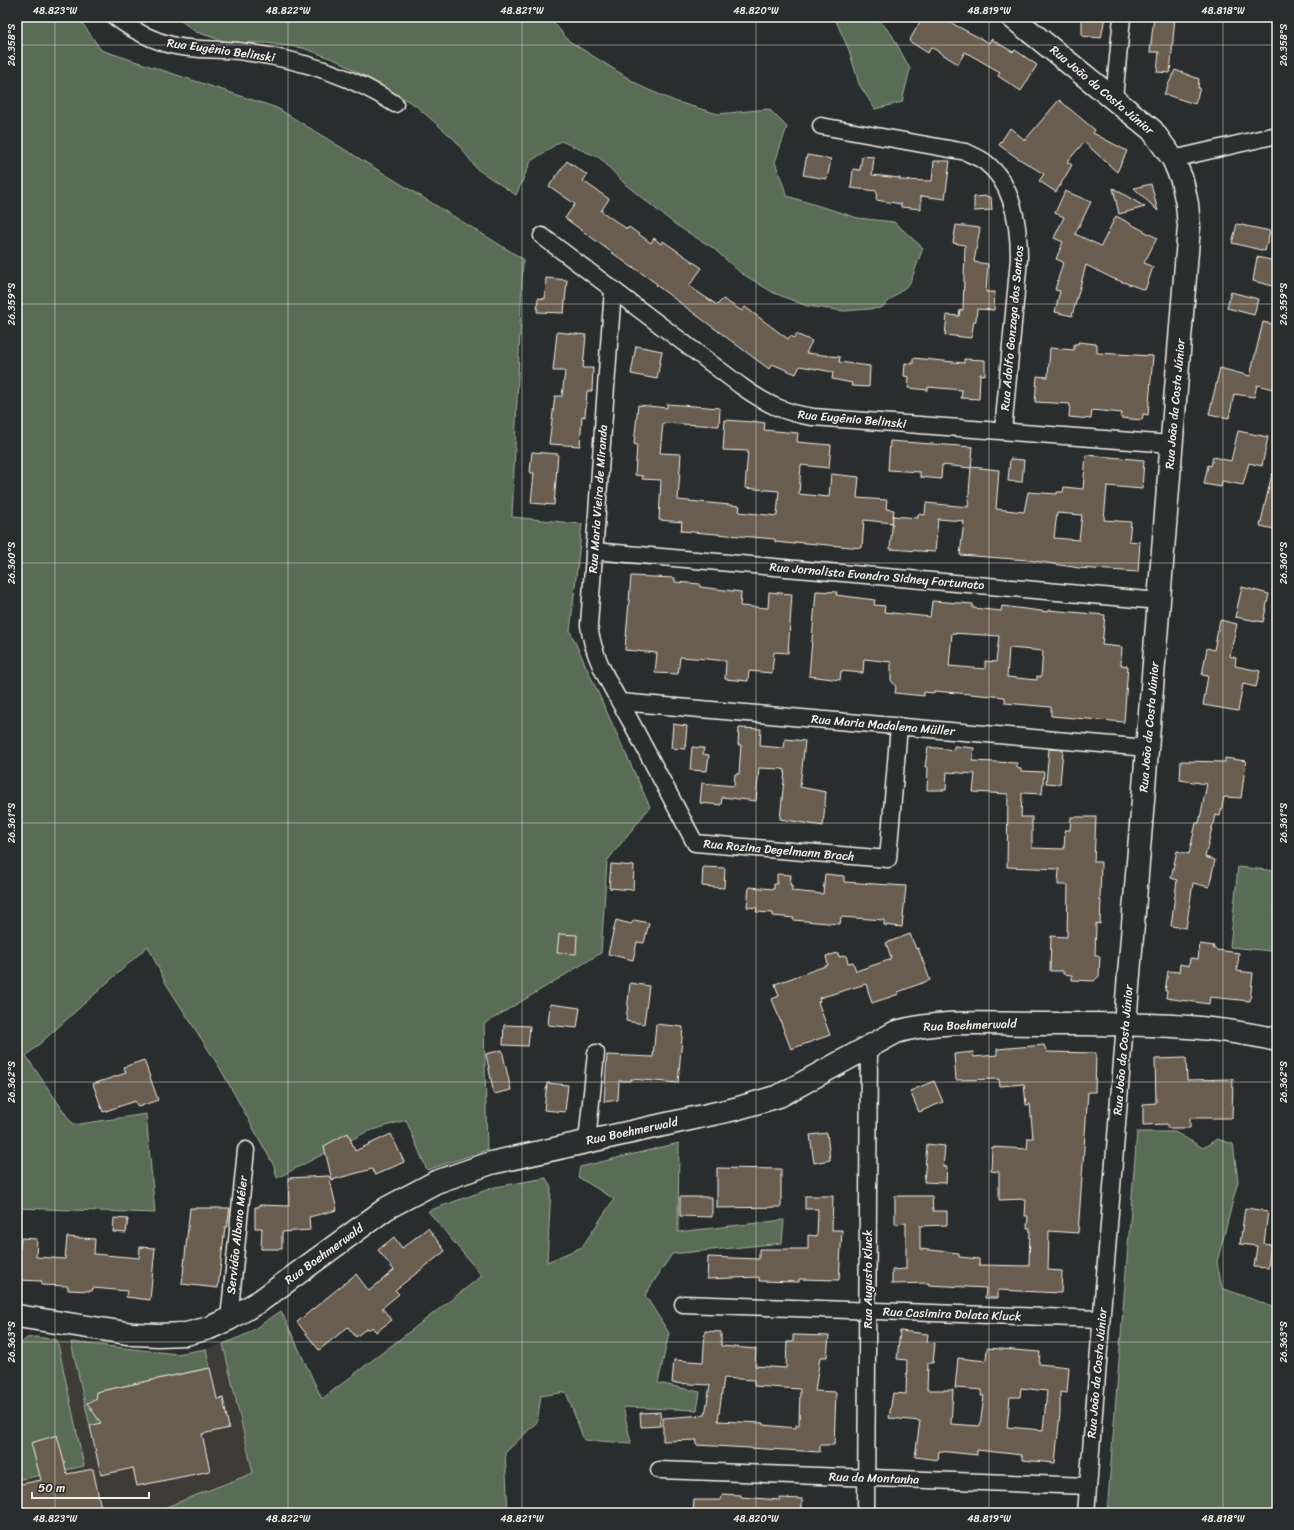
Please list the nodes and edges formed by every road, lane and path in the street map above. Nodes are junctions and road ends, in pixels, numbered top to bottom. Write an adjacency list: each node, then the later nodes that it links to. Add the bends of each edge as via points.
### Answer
1 (115, 17): 5 (street, Rua Eugênio Belinski, via 157,40 176,46 244,51 313,67 356,82)
2 (1012, 17): 4 (main road, Rua João da Costa Júnior)
3 (1122, 17): 4 (street)
4 (1114, 98): 8 (main road, Rua João da Costa Júnior, via 1152,130)
5 (395, 104)
6 (821, 126): 11 (street, Rua Adolfo Gonzaga dos Santos, via 966,152 986,163 1001,180 1010,196 1019,234 1019,259)
7 (1277, 136): 8 (street)
8 (1173, 159): 12 (main road, Rua João da Costa Júnior, via 1182,180 1189,227)
9 (542, 236): 10 (street, Rua Eugênio Belinski)
10 (613, 289): 11 (street, Rua Eugênio Belinski, via 741,386 758,398 787,412 813,417); 13 (street, Rua Maria Vieira de Miranda)
11 (1003, 431): 12 (street, Rua Eugênio Belinski)
12 (1172, 444): 14 (main road, Rua João da Costa Júnior)
13 (594, 552): 14 (street, Rua Jornalista Evandro Sidney Fortunato); 15 (street, Rua Maria Vieira de Miranda, via 589,625 591,641)
14 (1159, 601): 17 (main road, Rua João da Costa Júnior)
15 (620, 702): 16 (street, Rua Maria Madalena Müller); 16 (street, Rua Rozina Degelmann Brach, via 695,842 710,844 888,859)
16 (899, 726): 17 (street, Rua Maria Madalena Müller)
17 (1147, 748): 18 (main road, Rua João da Costa Júnior)
18 (1125, 1024): 19 (main road, Rua Boehmerwald, via 1233,1031); 20 (main road, Rua Boehmerwald, via 930,1025 896,1032); 28 (street, Rua João da Costa Júnior)
19 (1277, 1040)
20 (869, 1046): 22 (main road, Rua Boehmerwald, via 805,1084 779,1096 735,1110); 25 (street, Rua Augusto Kluck)
21 (596, 1053): 22 (street)
22 (587, 1141): 27 (main road, Rua Boehmerwald, via 463,1171 408,1195 371,1219 260,1301)
23 (246, 1150): 27 (street, Servidão Albano Méier)
24 (683, 1304): 25 (street, Rua Casimira Dolata Kluck)
25 (868, 1310): 28 (street, Rua Casimira Dolata Kluck); 30 (street, Rua Augusto Kluck)
26 (17, 1316): 27 (main road, Rua Boehmerwald, via 133,1334 158,1335 186,1334)
27 (229, 1319)
28 (1101, 1319): 31 (street, Rua João da Costa Júnior)
29 (659, 1470): 30 (street, Rua da Montanha)
30 (867, 1478): 31 (street, Rua da Montanha); 32 (street, Rua Augusto Kluck)
31 (1088, 1486): 33 (street, Rua João da Costa Júnior)
32 (866, 1513)
33 (1086, 1513)

